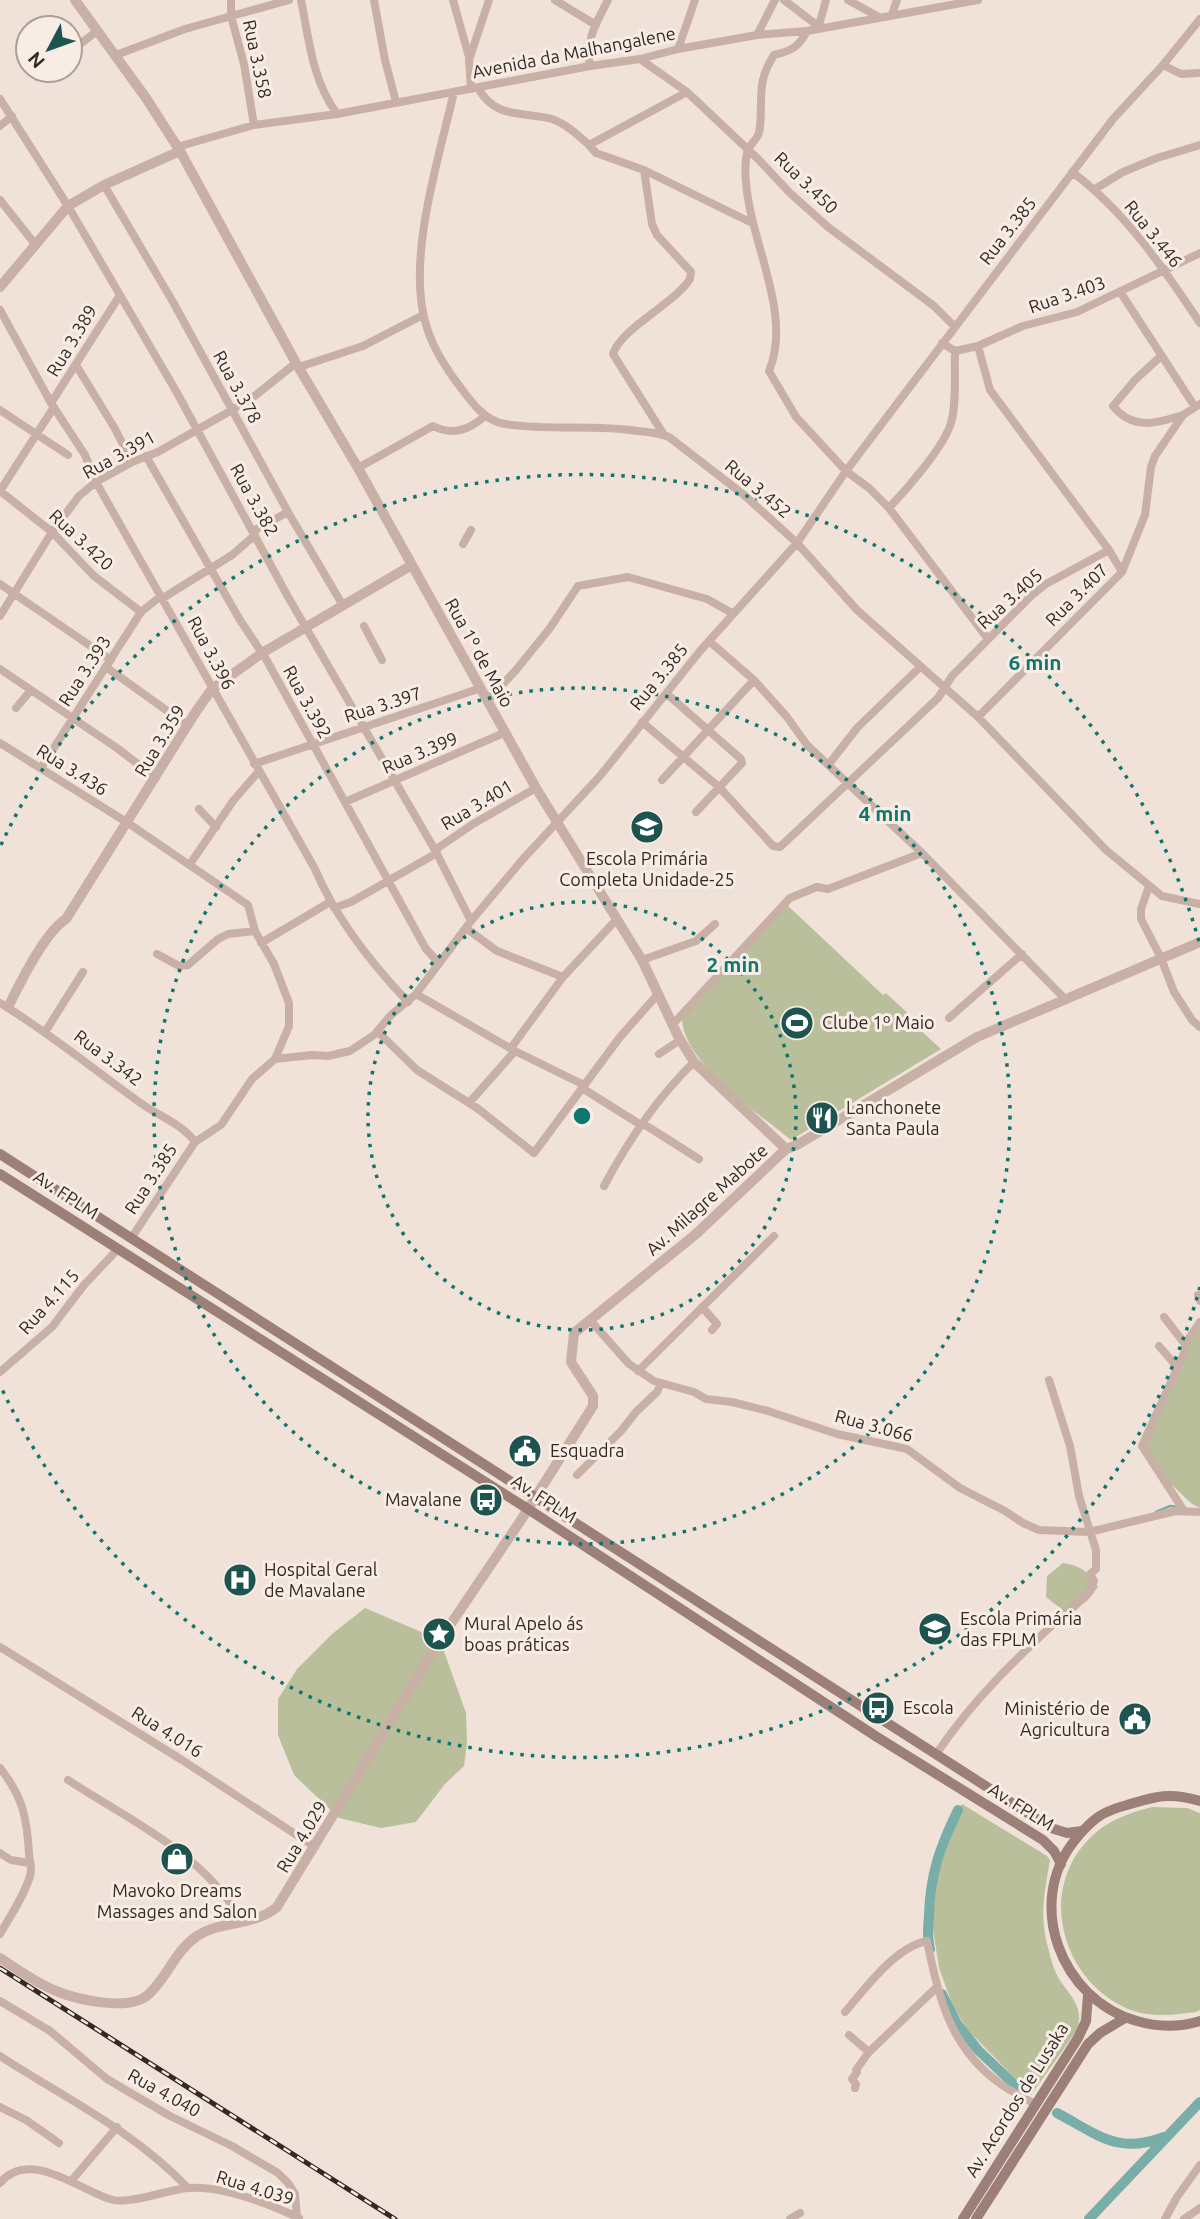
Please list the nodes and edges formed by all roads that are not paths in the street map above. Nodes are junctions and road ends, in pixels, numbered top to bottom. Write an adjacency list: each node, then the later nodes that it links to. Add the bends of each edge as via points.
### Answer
1 (75, 0): 24 (street, Rua 1º de Maio)
2 (231, 0): 19 (street, Rua 3.358)
3 (289, 0): 19 (street)
4 (301, 0): 40 (street, via 315,71)
5 (374, 0): 39 (street)
6 (453, 0): 31 (street)
7 (489, 0): 31 (street)
8 (555, 0): 22 (street)
9 (608, 0): 22 (street)
10 (695, 0): 28 (street)
11 (775, 0): 26 (street)
12 (784, 0): 23 (street)
13 (826, 0): 23 (street)
14 (848, 0): 20 (street)
15 (897, 0): 18 (street)
16 (978, 0): 17 (street, Avenida da Malhangalene)
17 (950, 3): 18 (street, Avenida da Malhangalene)
18 (892, 14): 20 (street, Avenida da Malhangalene)
19 (231, 16): 29 (street); 42 (street, Rua 3.358)
20 (879, 17): 23 (street, Avenida da Malhangalene)
21 (1200, 19): 32 (street, Rua 3.385)
22 (596, 25): 33 (street, via 588,41)
23 (818, 27): 25 (street, Avenida da Malhangalene)
24 (97, 31): 27 (street); 29 (street, Rua 1º de Maio)
25 (807, 31): 26 (street, Avenida da Malhangalene); 47 (street, via 800,44 774,55 764,70 760,135)
26 (757, 35): 28 (street, Avenida da Malhangalene)
27 (84, 41)
28 (678, 49): 30 (street, Avenida da Malhangalene)
29 (116, 55): 46 (street, Rua 1º de Maio)
30 (640, 59): 33 (street, Avenida da Malhangalene); 37 (street, Rua 3.450)
31 (469, 60): 35 (street)
32 (1163, 65): 34 (street, via 1181,74); 49 (street, Rua 3.385)
33 (590, 66): 35 (street, Avenida da Malhangalene)
34 (1200, 73)
35 (474, 88): 36 (street, Avenida da Malhangalene); 44 (street, via 494,106 552,119)
36 (454, 92): 39 (street, Avenida da Malhangalene); 62 (street, via 424,232 419,270)
37 (687, 92): 44 (street); 47 (street, Rua 3.450)
38 (0, 99): 41 (street, Rua 3.382)
39 (396, 102): 40 (street, Avenida da Malhangalene)
40 (337, 114): 42 (street, Avenida da Malhangalene)
41 (12, 116): 43 (street); 53 (street, Rua 3.382)
42 (254, 125): 46 (street, Avenida da Malhangalene)
43 (0, 126)
44 (589, 145): 48 (street, via 596,153)
45 (1200, 145): 51 (street, via 1123,172)
46 (178, 149): 50 (street); 70 (street, Rua 1º de Maio)
47 (748, 149): 54 (street, via 746,180); 64 (street, Rua 3.450, via 828,227)
48 (644, 170): 54 (street); 79 (street, via 652,224 691,272 690,279 667,304 619,340 613,354)
49 (1072, 172): 51 (street, Rua 3.446); 64 (street, Rua 3.385)
50 (104, 185): 53 (street); 74 (street, Rua 3.378)
51 (1095, 189): 57 (street, Rua 3.446)
52 (0, 200): 55 (street)
53 (68, 206): 55 (street); 60 (street, Rua 3.382)
54 (752, 223): 84 (street, via 777,320 775,356 769,371 796,417)
55 (35, 244): 58 (street)
56 (1200, 253): 57 (street, Rua 3.403)
57 (1165, 271): 59 (street, Rua 3.403); 63 (street, Rua 3.446)
58 (0, 287)
59 (1121, 293): 66 (street, Rua 3.403); 68 (street)
60 (120, 295): 69 (street, Rua 3.389); 77 (street, Rua 3.382)
61 (0, 310): 71 (street, Rua 3.396)
62 (424, 316): 70 (street, Rua 3.391, via 363,346); 76 (street, via 449,373)
63 (1200, 323)
64 (954, 326): 65 (street, Rua 3.385)
65 (942, 343): 67 (street); 84 (street, Rua 3.385)
66 (978, 346): 67 (street, Rua 3.403); 94 (street, via 990,390)
67 (955, 351): 87 (street, via 948,431)
68 (1161, 355): 72 (street); 75 (street, via 1113,406 1133,421 1150,425)
69 (76, 365): 71 (street, Rua 3.389); 82 (street)
70 (297, 365): 74 (street, Rua 3.391); 83 (street, Rua 1º de Maio)
71 (53, 405): 78 (street, Rua 3.389); 85 (street, Rua 3.396, via 85,455)
72 (1198, 405): 75 (street, Rua 3.407)
73 (0, 410): 78 (street)
74 (232, 410): 77 (street, Rua 3.391); 88 (street, Rua 3.378)
75 (1184, 415): 97 (street, Rua 3.407, via 1155,456 1145,515)
76 (485, 416): 79 (street, Rua 3.452, via 501,424 614,427); 83 (street, via 460,432 433,426)
77 (198, 429): 81 (street, Rua 3.391); 91 (street, Rua 3.382)
78 (36, 433): 80 (street); 86 (street, Rua 3.389)
79 (664, 435): 92 (street, Rua 3.452, via 744,495)
80 (68, 455)
81 (146, 456): 82 (street, Rua 3.391); 96 (street, Rua 3.392)
82 (132, 462): 85 (street, Rua 3.391)
83 (358, 468): 95 (street, Rua 1º de Maio)
84 (846, 471): 87 (street); 92 (street, Rua 3.385)
85 (96, 482): 90 (street, Rua 3.391, via 79,496); 100 (street, Rua 3.396)
86 (0, 491): 90 (street, Rua 3.420)
87 (889, 508): 107 (street)
88 (288, 512): 91 (street, Rua 3.393); 101 (street, Rua 3.378)
89 (471, 530): 93 (street)
90 (52, 532): 99 (street, Rua 3.391); 102 (street, Rua 3.420, via 82,566)
91 (254, 533): 96 (street, Rua 3.393, via 232,555); 105 (street, Rua 3.382)
92 (797, 543): 103 (street, Rua 3.385); 112 (street, Rua 3.452, via 857,610)
93 (463, 544)
94 (1109, 550): 97 (street); 107 (street, Rua 3.405, via 1045,584)
95 (412, 565): 101 (street, Rua 3.359); 115 (street, Rua 1º de Maio)
96 (210, 568): 100 (street, Rua 3.393); 109 (street, Rua 3.392)
97 (1122, 572): 122 (street, Rua 3.407)
98 (0, 584): 99 (street)
99 (15, 594): 104 (street, Rua 3.391); 111 (street)
100 (162, 597): 102 (street, Rua 3.393); 118 (street, Rua 3.396)
101 (342, 604): 105 (street, Rua 3.359)
102 (141, 612): 111 (street, Rua 3.393)
103 (732, 613): 108 (street, Rua 3.385); 120 (street, via 707,599 628,577 578,586 550,628)
104 (0, 616)
105 (305, 626): 109 (street, Rua 3.359); 126 (street, Rua 3.382)
106 (364, 626): 110 (street)
107 (988, 639): 116 (street, Rua 3.405)
108 (709, 641): 114 (street); 119 (street, Rua 3.385)
109 (262, 653): 118 (street, Rua 3.359); 130 (street, Rua 3.392)
110 (382, 660)
111 (109, 663): 123 (street, Rua 3.393); 125 (street)
112 (920, 667): 116 (street, Rua 3.452); 132 (street, via 857,728)
113 (0, 669): 117 (street)
114 (754, 680): 127 (street); 132 (street, via 807,745)
115 (481, 688): 120 (street, Rua 1º de Maio); 126 (street, Rua 3.397)
116 (945, 688): 122 (street, Rua 3.452); 138 (street, Rua 3.405)
117 (31, 690): 121 (street); 123 (street)
118 (212, 690): 125 (street, Rua 3.359); 133 (street, Rua 3.396)
119 (667, 694): 124 (street, Rua 3.385); 127 (street)
120 (488, 700): 128 (street, Rua 1º de Maio)
121 (16, 708)
122 (978, 717): 151 (street, Rua 3.452, via 1106,850)
123 (73, 719): 134 (street, Rua 3.393); 135 (street)
124 (642, 722): 131 (street); 145 (street, Rua 3.385)
125 (187, 726): 135 (street, Rua 3.359)
126 (365, 726): 130 (street, Rua 3.397); 137 (street, Rua 3.382)
127 (708, 729): 131 (street); 139 (street, via 742,763)
128 (506, 732): 137 (street, Rua 3.399); 140 (street, Rua 1º de Maio)
129 (0, 743): 134 (street, Rua 3.436)
130 (313, 744): 133 (street, Rua 3.397); 141 (street, Rua 3.392)
131 (682, 758): 136 (street); 139 (street)
132 (829, 764): 138 (street)
133 (256, 767): 146 (street); 153 (street, Rua 3.396)
134 (41, 768): 144 (street, Rua 3.436)
135 (156, 778): 144 (street, Rua 3.359)
136 (662, 780)
137 (394, 781): 141 (street, Rua 3.399); 147 (street, Rua 3.382)
138 (849, 784): 139 (street, Rua 3.405, via 780,847); 148 (street)
139 (719, 786): 143 (street)
140 (536, 788): 145 (street, Rua 1º de Maio); 147 (street, Rua 3.401)
141 (345, 802): 150 (street, Rua 3.392)
142 (199, 808): 146 (street)
143 (696, 812)
144 (128, 823): 149 (street, Rua 3.436); 171 (street, Rua 3.359)
145 (556, 823): 154 (street, Rua 1º de Maio); 155 (street, Rua 3.385)
146 (216, 827): 149 (street)
147 (436, 851): 150 (street, Rua 3.401); 155 (street, Rua 3.382)
148 (922, 853): 161 (street); 173 (street, via 838,886 817,887 790,898)
149 (190, 864): 157 (street, Rua 3.436, via 248,905)
150 (389, 881): 153 (street, Rua 3.401, via 351,902); 164 (street, Rua 3.392)
151 (1149, 886): 152 (street, Rua 3.452, via 1162,896); 162 (street, via 1140,914)
152 (1200, 904)
153 (332, 905): 159 (street, Rua 3.401); 170 (street, Rua 3.396)
154 (617, 919): 163 (street, Rua 1º de Maio); 166 (street)
155 (469, 924): 164 (street, Rua 3.385); 166 (street, via 497,951)
156 (715, 924): 163 (street, via 696,941)
157 (255, 931): 159 (street, Rua 3.436); 160 (street, via 218,939 188,965 179,966)
158 (1200, 942): 162 (street, Av. Milagre Mabote)
159 (261, 943): 180 (street, Rua 3.436, via 289,1003 290,1020)
160 (157, 954)
161 (1022, 954): 169 (street); 172 (street)
162 (1161, 958): 169 (street, Av. Milagre Mabote); 174 (street, via 1182,1006)
163 (642, 960): 168 (street, Rua 1º de Maio)
164 (439, 963): 167 (street, Rua 3.385)
165 (83, 972): 176 (street)
166 (562, 977): 178 (street)
167 (416, 994): 170 (street, Rua 3.385); 178 (street)
168 (658, 994): 173 (street, Rua 1º de Maio); 182 (street)
169 (1065, 999): 186 (street, Av. Milagre Mabote, via 977,1037)
170 (408, 1002): 175 (street, Rua 3.385)
171 (4, 1005): 176 (street, Rua 3.342)
172 (949, 1018)
173 (673, 1024): 177 (street, Rua 1º de Maio)
174 (1200, 1027)
175 (377, 1031): 180 (street, Rua 3.385, via 342,1054); 183 (street, via 417,1070)
176 (45, 1032): 185 (street, Rua 3.342)
177 (680, 1040): 179 (street); 181 (street, Rua 1º de Maio)
178 (513, 1050): 182 (street); 183 (street)
179 (659, 1054)
180 (275, 1059): 185 (street, Rua 3.385, via 252,1079 221,1125)
181 (694, 1062): 184 (street); 186 (street, Rua 1º de Maio)
182 (583, 1087): 183 (street, via 534,1153); 184 (street)
183 (469, 1103)
184 (642, 1124): 188 (street); 190 (street)
185 (195, 1142): 194 (street, Rua 3.385)
186 (786, 1149): 198 (street, Av. Milagre Mabote, via 696,1234)
187 (0, 1154): 191 (main road, Av. FPLM)
188 (699, 1158)
189 (0, 1174): 192 (main road, Av. FPLM)
190 (604, 1186)
191 (80, 1205): 192 (main road); 194 (main road, Av. FPLM)
192 (72, 1220): 195 (main road, Av. FPLM)
193 (774, 1236): 196 (street)
194 (132, 1237): 209 (main road, Av. FPLM)
195 (118, 1249): 205 (street, Rua 4.115, via 52,1327); 210 (main road, Av. FPLM)
196 (702, 1307): 200 (street, via 717,1324); 204 (street)
197 (1164, 1317): 201 (street)
198 (590, 1320): 204 (street, Rua 3.066); 209 (street, Av. Milagre Mabote, via 574,1333 571,1362 593,1396 593,1406)
199 (1200, 1322): 201 (street)
200 (712, 1330)
201 (1185, 1344): 203 (street)
202 (1159, 1346): 203 (street)
203 (1178, 1368): 211 (street, via 1142,1446)
204 (638, 1371): 207 (street, Rua 3.066)
205 (0, 1372)
206 (1049, 1380): 213 (street, via 1070,1446)
207 (662, 1383): 208 (street); 213 (street, Rua 3.066, via 706,1399 768,1410 837,1434 907,1449 960,1488 1023,1523 1039,1530)
208 (577, 1475)
209 (536, 1496): 210 (street, Av. Milagre Mabote); 215 (main road, Av. FPLM)
210 (528, 1509): 220 (street, Rua 4.029, via 440,1640); 223 (main road, Av. FPLM, via 1043,1840)
211 (1184, 1511): 212 (street, Rua 3.066); 213 (street, Rua 3.066)
212 (1200, 1513)
213 (1089, 1532): 215 (street, via 1096,1550 1096,1569 1090,1574 1094,1581 1089,1592 995,1678)
214 (0, 1647): 220 (street, Rua 4.016)
215 (937, 1753): 219 (main road, Av. FPLM, via 1059,1832)
216 (0, 1768): 222 (street, via 21,1800)
217 (68, 1780): 224 (street, via 183,1853 229,1898)
218 (1200, 1801): 219 (main road, via 1159,1795 1105,1812)
219 (1082, 1831): 223 (main road)
220 (315, 1847): 224 (street, Rua 4.029, via 277,1907 258,1919)
221 (0, 1853): 222 (street)
222 (30, 1863): 225 (street, via 31,1874)
223 (1061, 1864): 228 (main road, via 1051,1910 1054,1933 1072,1977)
224 (242, 1921): 226 (street, Rua 4.029, via 196,1937 176,1955 148,1996 135,2003 64,1994)
225 (0, 1934)
226 (0, 1958)
227 (936, 1988): 230 (street, via 927,1941 922,1942 904,1950); 234 (street); 237 (street, via 946,2019 964,2047 997,2082)
228 (1088, 1994): 231 (main road); 237 (main road, Av. Acordos de Lusaka, via 1086,2021 1078,2038)
229 (0, 2001): 247 (street, Rua 4.040, via 50,2031 107,2078 278,2173 295,2194)
230 (845, 2012)
231 (1125, 2018): 232 (main road, via 1172,2026); 250 (main road, Av. Acordos de Lusaka, via 1088,2044)
232 (1200, 2021)
233 (849, 2035): 234 (street)
234 (869, 2052): 236 (street, via 852,2079)
235 (0, 2056): 239 (street)
236 (855, 2088)
237 (1035, 2104): 249 (main road, Av. Acordos de Lusaka)
238 (0, 2107): 240 (street)
239 (117, 2127): 242 (street); 244 (street)
240 (59, 2143)
241 (1200, 2165): 251 (street)
242 (72, 2180): 243 (street, Rua 4.039, via 24,2171 10,2174); 244 (street, Rua 4.039, via 116,2200)
243 (0, 2183)
244 (188, 2188): 247 (street, Rua 4.039, via 261,2202)
245 (1200, 2208): 252 (street)
246 (800, 2213): 248 (street)
247 (299, 2218)
248 (790, 2219)
249 (962, 2219)
250 (976, 2219)
251 (1165, 2219)
252 (1184, 2219)

